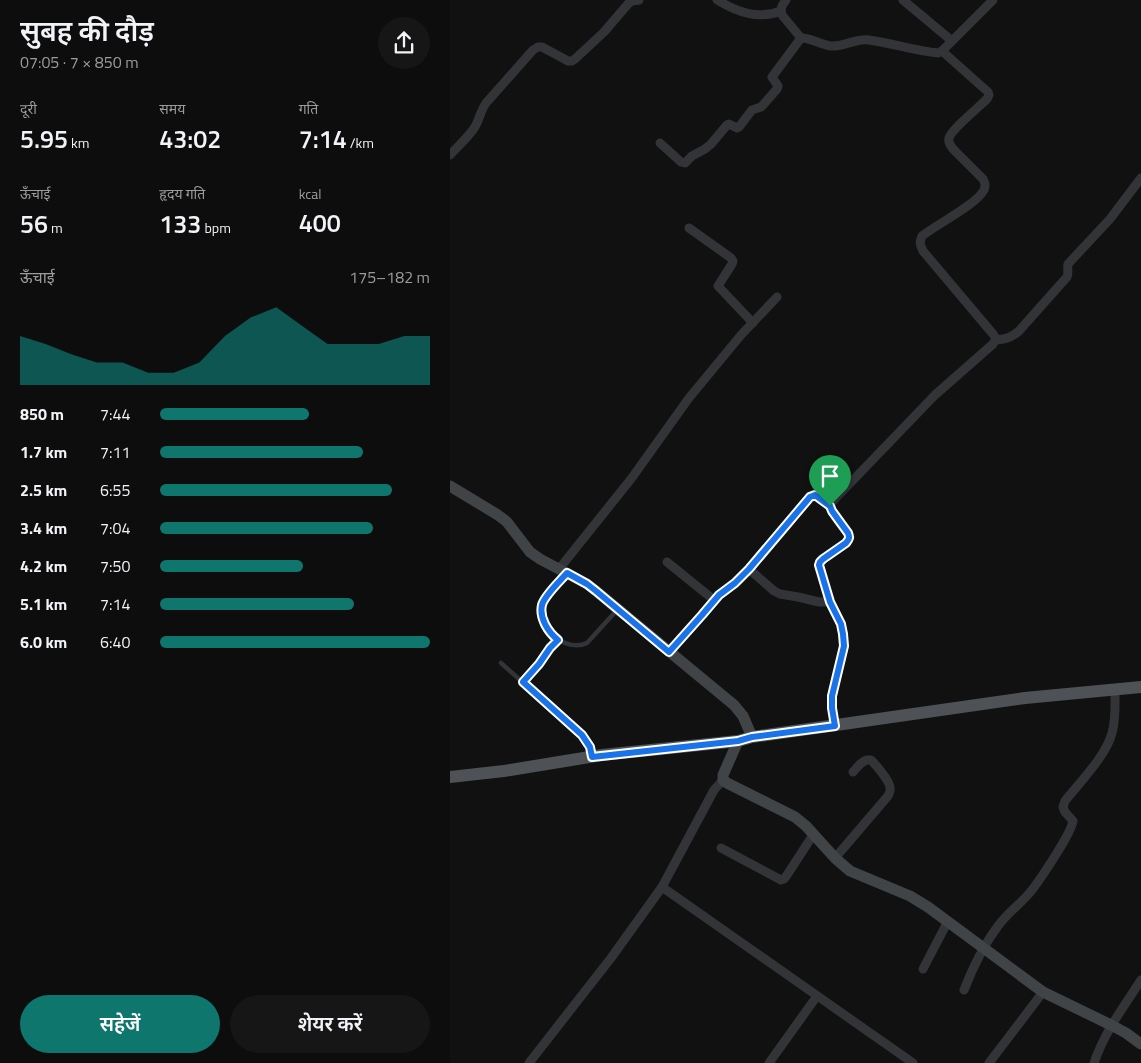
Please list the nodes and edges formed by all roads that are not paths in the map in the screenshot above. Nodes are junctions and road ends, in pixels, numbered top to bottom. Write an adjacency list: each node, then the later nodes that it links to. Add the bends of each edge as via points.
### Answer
1 (639, 0): 11 (street, via 628,4 604,32 572,61 542,47 533,50 486,103 471,133)
2 (717, 0): 6 (street, via 747,14 768,15)
3 (786, 0): 6 (street)
4 (903, 0): 8 (street)
5 (993, 0): 8 (street)
6 (781, 11): 7 (street)
7 (801, 38): 9 (street, via 832,46 868,40 938,53); 10 (street, via 772,77 778,86 776,89 761,107 752,110 739,127 727,125 706,149 685,163)
8 (952, 41): 9 (street)
9 (942, 51): 16 (street, via 989,95 948,138 953,149 983,178 985,187 977,198 922,236 920,245)
10 (660, 143)
11 (450, 155)
12 (1141, 178): 16 (street, via 1110,219 1068,264 1067,277 1043,304 1012,337)
13 (689, 228): 15 (street, via 731,258 732,264 718,286)
14 (777, 297): 15 (street)
15 (753, 322): 21 (street, via 689,398)
16 (996, 340): 18 (street, via 936,395)
17 (450, 486): 21 (street, via 498,515 530,552)
18 (830, 506): 20 (street, via 815,495 810,497); 23 (street, via 850,537 819,565)
19 (667, 562): 22 (street)
20 (749, 569): 22 (street); 23 (street, via 780,594)
21 (563, 571): 24 (street, via 587,584); 25 (lane, via 542,605 545,625)
22 (714, 600): 26 (street)
23 (830, 602): 31 (street, via 841,624 844,646 832,696)
24 (617, 609): 25 (lane, via 587,643 581,646); 26 (street)
25 (558, 640): 28 (lane)
26 (669, 652): 32 (street, via 739,711)
27 (501, 663): 28 (lane)
28 (523, 682): 34 (lane, via 582,735)
29 (1141, 687): 30 (main road)
30 (1115, 690): 31 (main road, via 1025,698); 43 (street, via 1114,720 1107,745 1063,807 1073,821 1072,826 1032,890 1004,918)
31 (835, 726): 32 (main road)
32 (752, 737): 33 (main road)
33 (738, 741): 34 (main road); 37 (street)
34 (592, 757): 36 (main road)
35 (853, 772): 40 (street, via 864,761 871,760 888,782 890,791)
36 (450, 777)
37 (723, 780): 38 (street, via 795,818); 41 (street, via 714,790)
38 (813, 835): 39 (street, via 781,880); 40 (street)
39 (721, 848)
40 (835, 858): 42 (street, via 850,871 928,906)
41 (662, 887): 48 (street); 52 (street)
42 (948, 922): 43 (street); 44 (street)
43 (983, 947): 46 (street); 47 (street)
44 (924, 970)
45 (1141, 980): 49 (street)
46 (964, 990)
47 (1042, 992): 49 (street); 55 (street)
48 (817, 996): 53 (street); 54 (street)
49 (1111, 1025): 50 (street); 51 (street, via 1100,1045)
50 (1141, 1044)
51 (1097, 1062)
52 (529, 1063)
53 (769, 1063)
54 (913, 1063)
55 (989, 1063)

